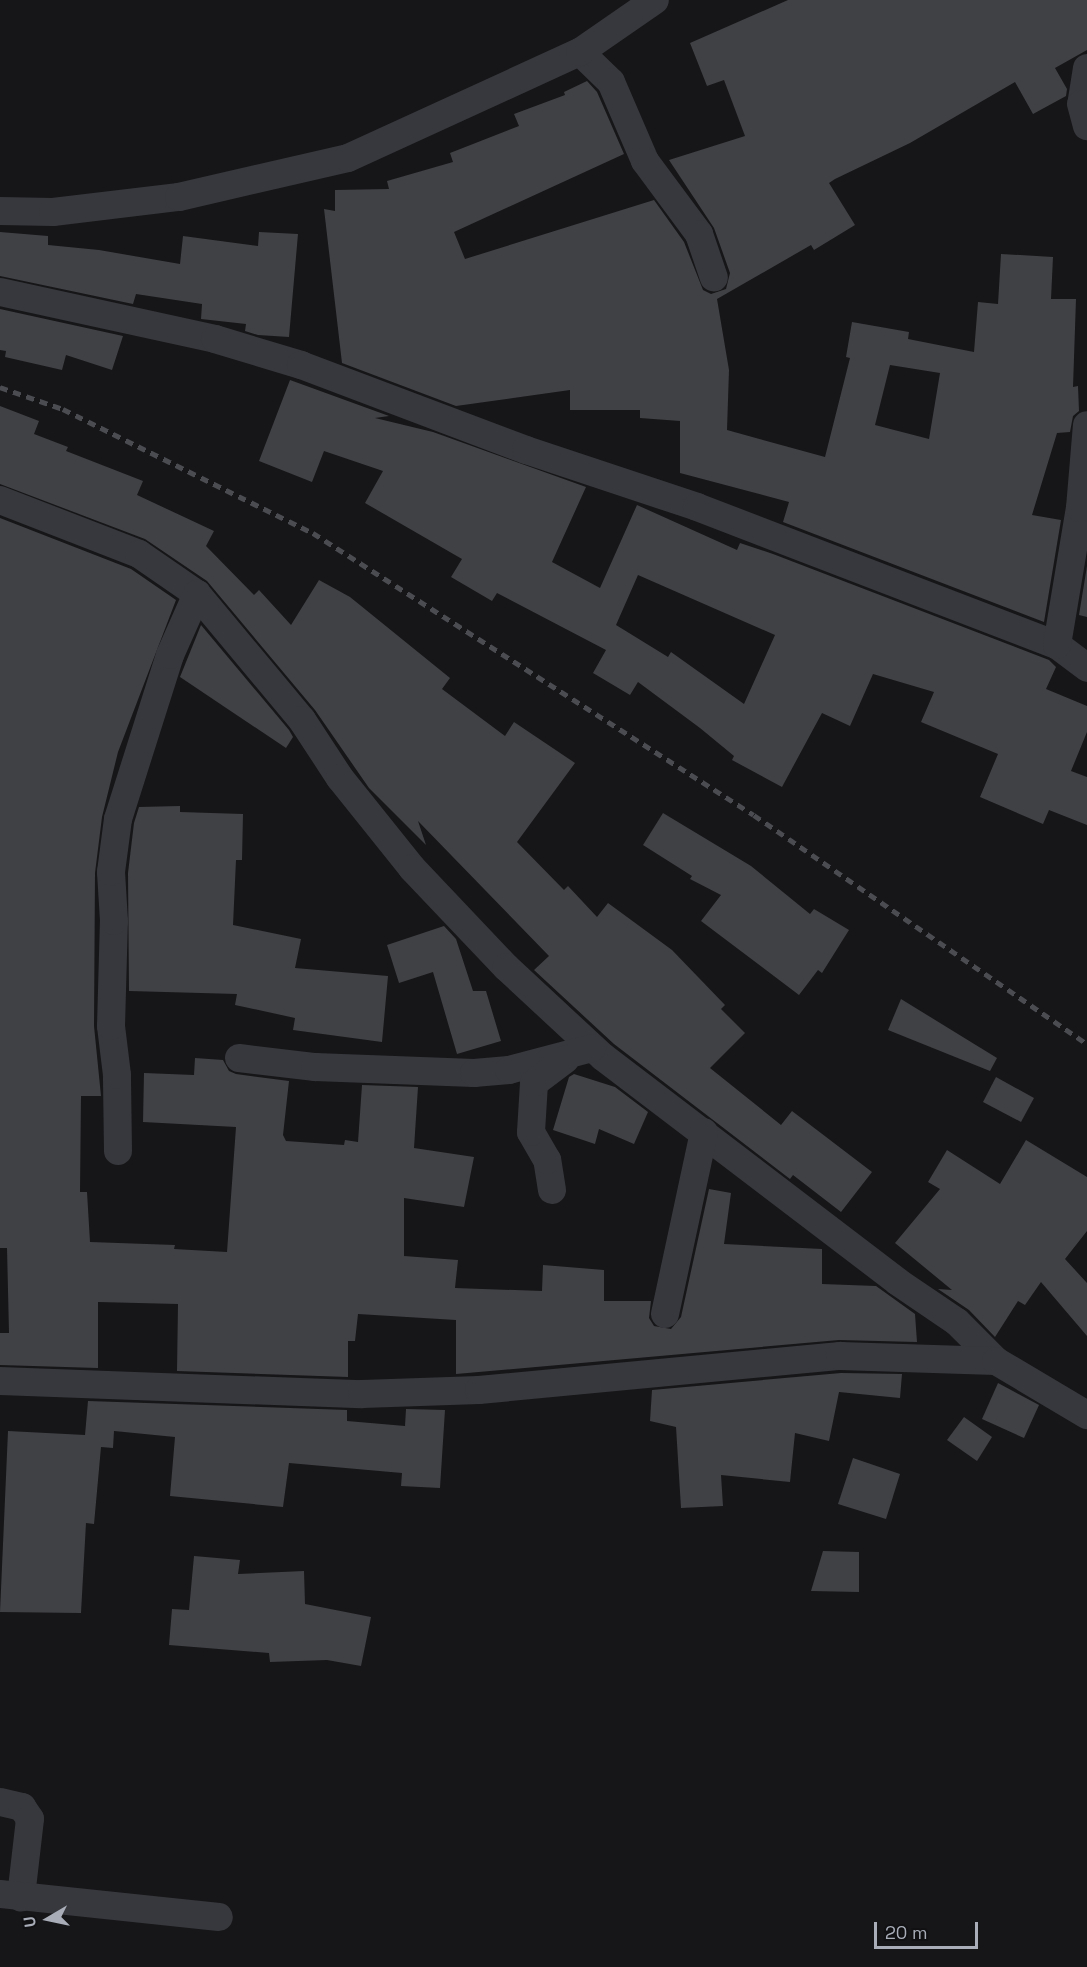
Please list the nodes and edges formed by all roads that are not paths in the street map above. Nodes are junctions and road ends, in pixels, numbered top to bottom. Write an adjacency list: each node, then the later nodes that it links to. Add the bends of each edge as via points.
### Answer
1 (655, 0): 2 (street)
2 (580, 52): 5 (street, via 348,158 179,197 53,212); 6 (street, via 611,82 645,161 699,234)
3 (1087, 68): 4 (street, via 1082,104)
4 (1087, 126)
5 (0, 211)
6 (714, 278)
7 (0, 292): 11 (street, via 204,337 301,365 526,450 697,507)
8 (1087, 425): 11 (street, via 1080,508)
9 (0, 500): 10 (street, via 139,554)
10 (198, 594): 13 (street, via 302,720 340,778 412,868); 16 (street, via 170,656 118,819 111,872 111,1026 117,1075)
11 (1057, 645): 12 (street)
12 (1087, 668)
13 (583, 1051): 14 (street, via 509,1070 474,1073 315,1067); 15 (street); 17 (street, via 534,1083 531,1132 548,1160)
14 (239, 1058)
15 (704, 1132): 18 (street); 19 (street, via 898,1282 957,1322)
16 (118, 1151)
17 (552, 1190)
18 (665, 1314)
19 (996, 1361): 20 (street, via 840,1356 479,1390 362,1394); 21 (street)
20 (0, 1381)
21 (1087, 1415)
22 (0, 1802): 23 (street, via 22,1807 30,1819)
23 (10, 1896): 24 (street)
24 (219, 1917)

